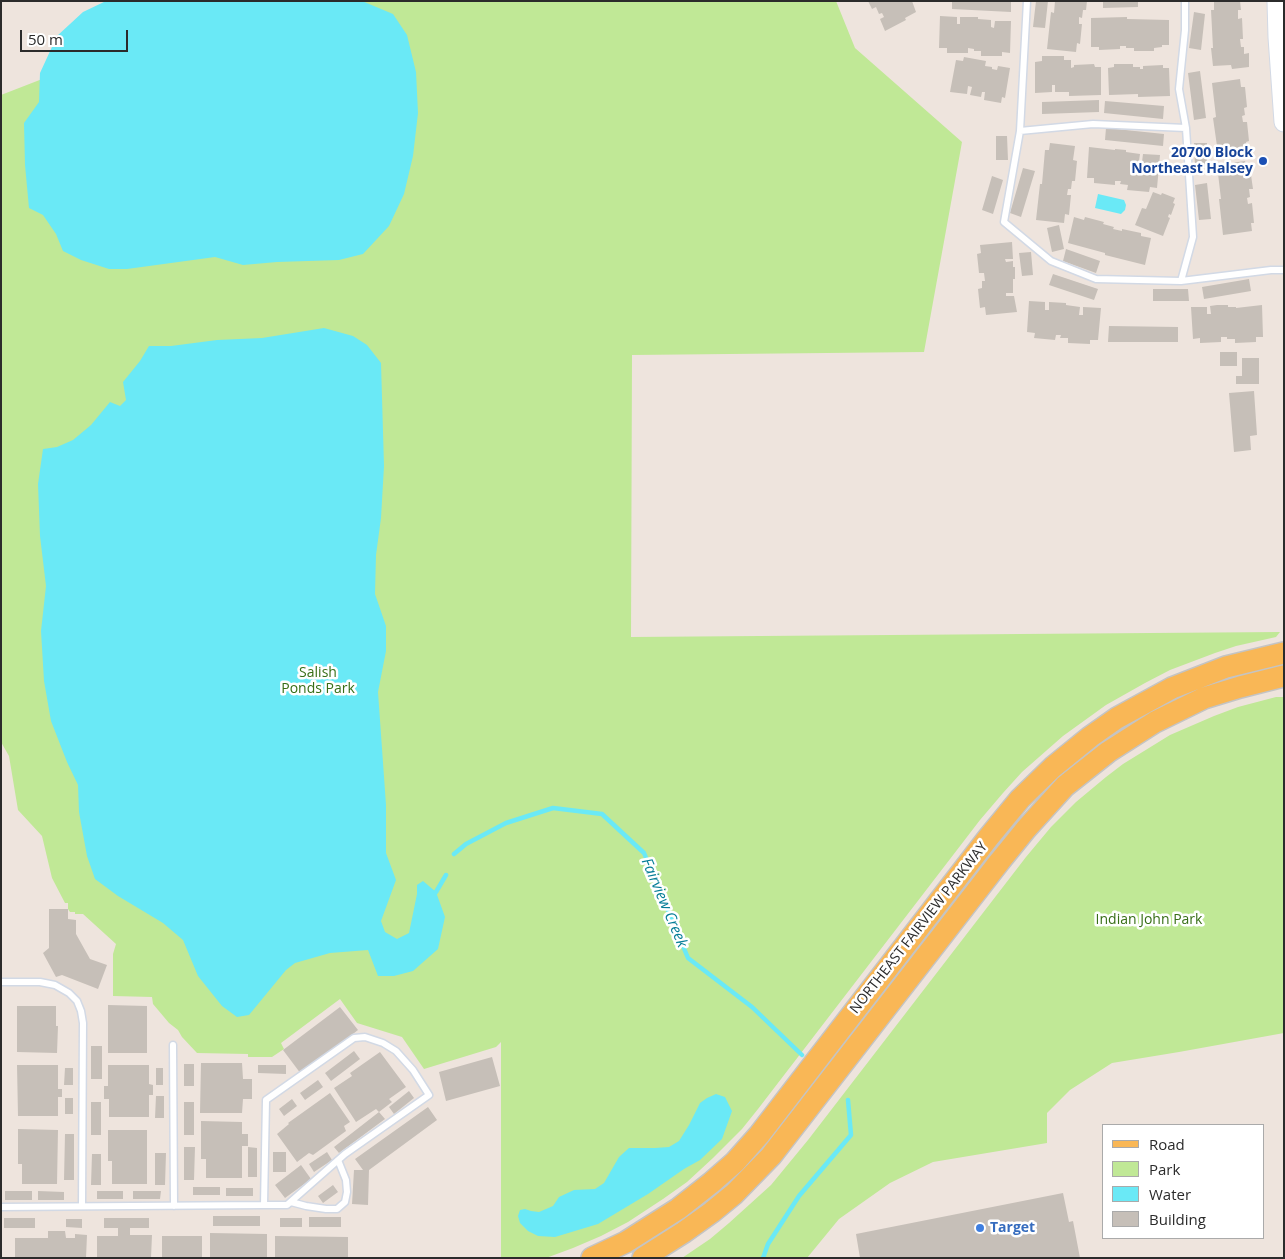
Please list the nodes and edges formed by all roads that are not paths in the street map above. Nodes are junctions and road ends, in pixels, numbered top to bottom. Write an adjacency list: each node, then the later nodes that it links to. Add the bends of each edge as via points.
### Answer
1 (1028, 1): 6 (lane)
2 (1185, 1): 5 (lane, via 1179,89)
3 (1277, 1): 4 (street)
4 (1284, 122)
5 (1186, 128): 6 (lane, via 1093,124); 8 (lane, via 1193,237)
6 (1020, 131): 8 (lane, via 1004,222 1051,260 1096,279)
7 (1284, 270): 8 (lane)
8 (1181, 281)
9 (1284, 653): 19 (main road, NORTHEAST FAIRVIEW PARKWAY, via 1226,667 1172,688 1090,737 1053,767 988,838 760,1135 711,1183 678,1209 626,1242)
10 (1284, 676): 20 (main road, NORTHEAST FAIRVIEW PARKWAY, via 1204,698 1155,722 1108,752 1065,786 1010,848 771,1156 712,1212)
11 (1, 982): 16 (lane, via 55,985 70,993 81,1011)
12 (173, 1045): 17 (lane)
13 (338, 1160): 14 (lane); 14 (lane, via 346,1180 345,1202 337,1209); 15 (lane, via 429,1095 396,1051 365,1037 354,1038 266,1100)
14 (291, 1202): 15 (lane, via 287,1205)
15 (264, 1205): 17 (lane)
16 (82, 1206): 17 (lane); 18 (lane)
17 (174, 1206)
18 (1, 1207)
19 (592, 1258)
20 (643, 1258)

